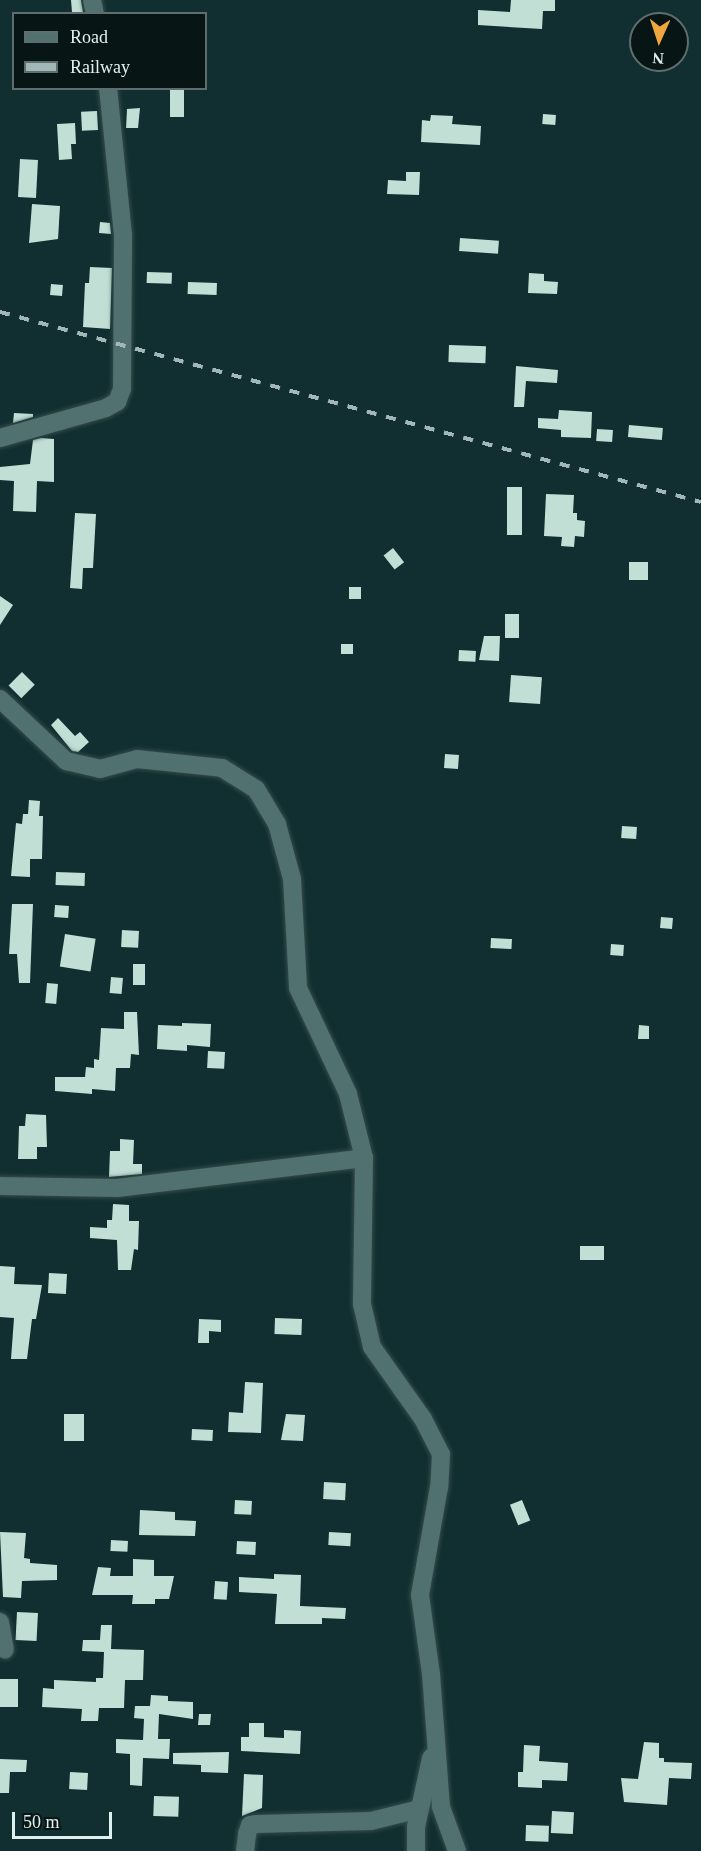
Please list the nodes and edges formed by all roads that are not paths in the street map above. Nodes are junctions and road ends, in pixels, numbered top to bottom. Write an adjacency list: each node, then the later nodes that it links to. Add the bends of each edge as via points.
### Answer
1 (108, 90): 2 (street, via 123,235 122,389 117,402)
2 (0, 438)
3 (0, 699): 4 (street, via 66,761 81,767 100,769 137,759 199,763 222,768 256,789 278,824 292,879 298,988 348,1094)
4 (364, 1158): 5 (street, via 117,1188); 8 (street, via 362,1304 372,1347 423,1419 441,1454 420,1595 431,1674)
5 (0, 1186)
6 (0, 1622): 7 (street)
7 (5, 1650)
8 (434, 1741): 9 (street); 12 (street, via 441,1808)
9 (420, 1809): 10 (street, via 371,1821 256,1824 250,1826 247,1834); 11 (street)
10 (246, 1851)
11 (416, 1851)
12 (457, 1851)

